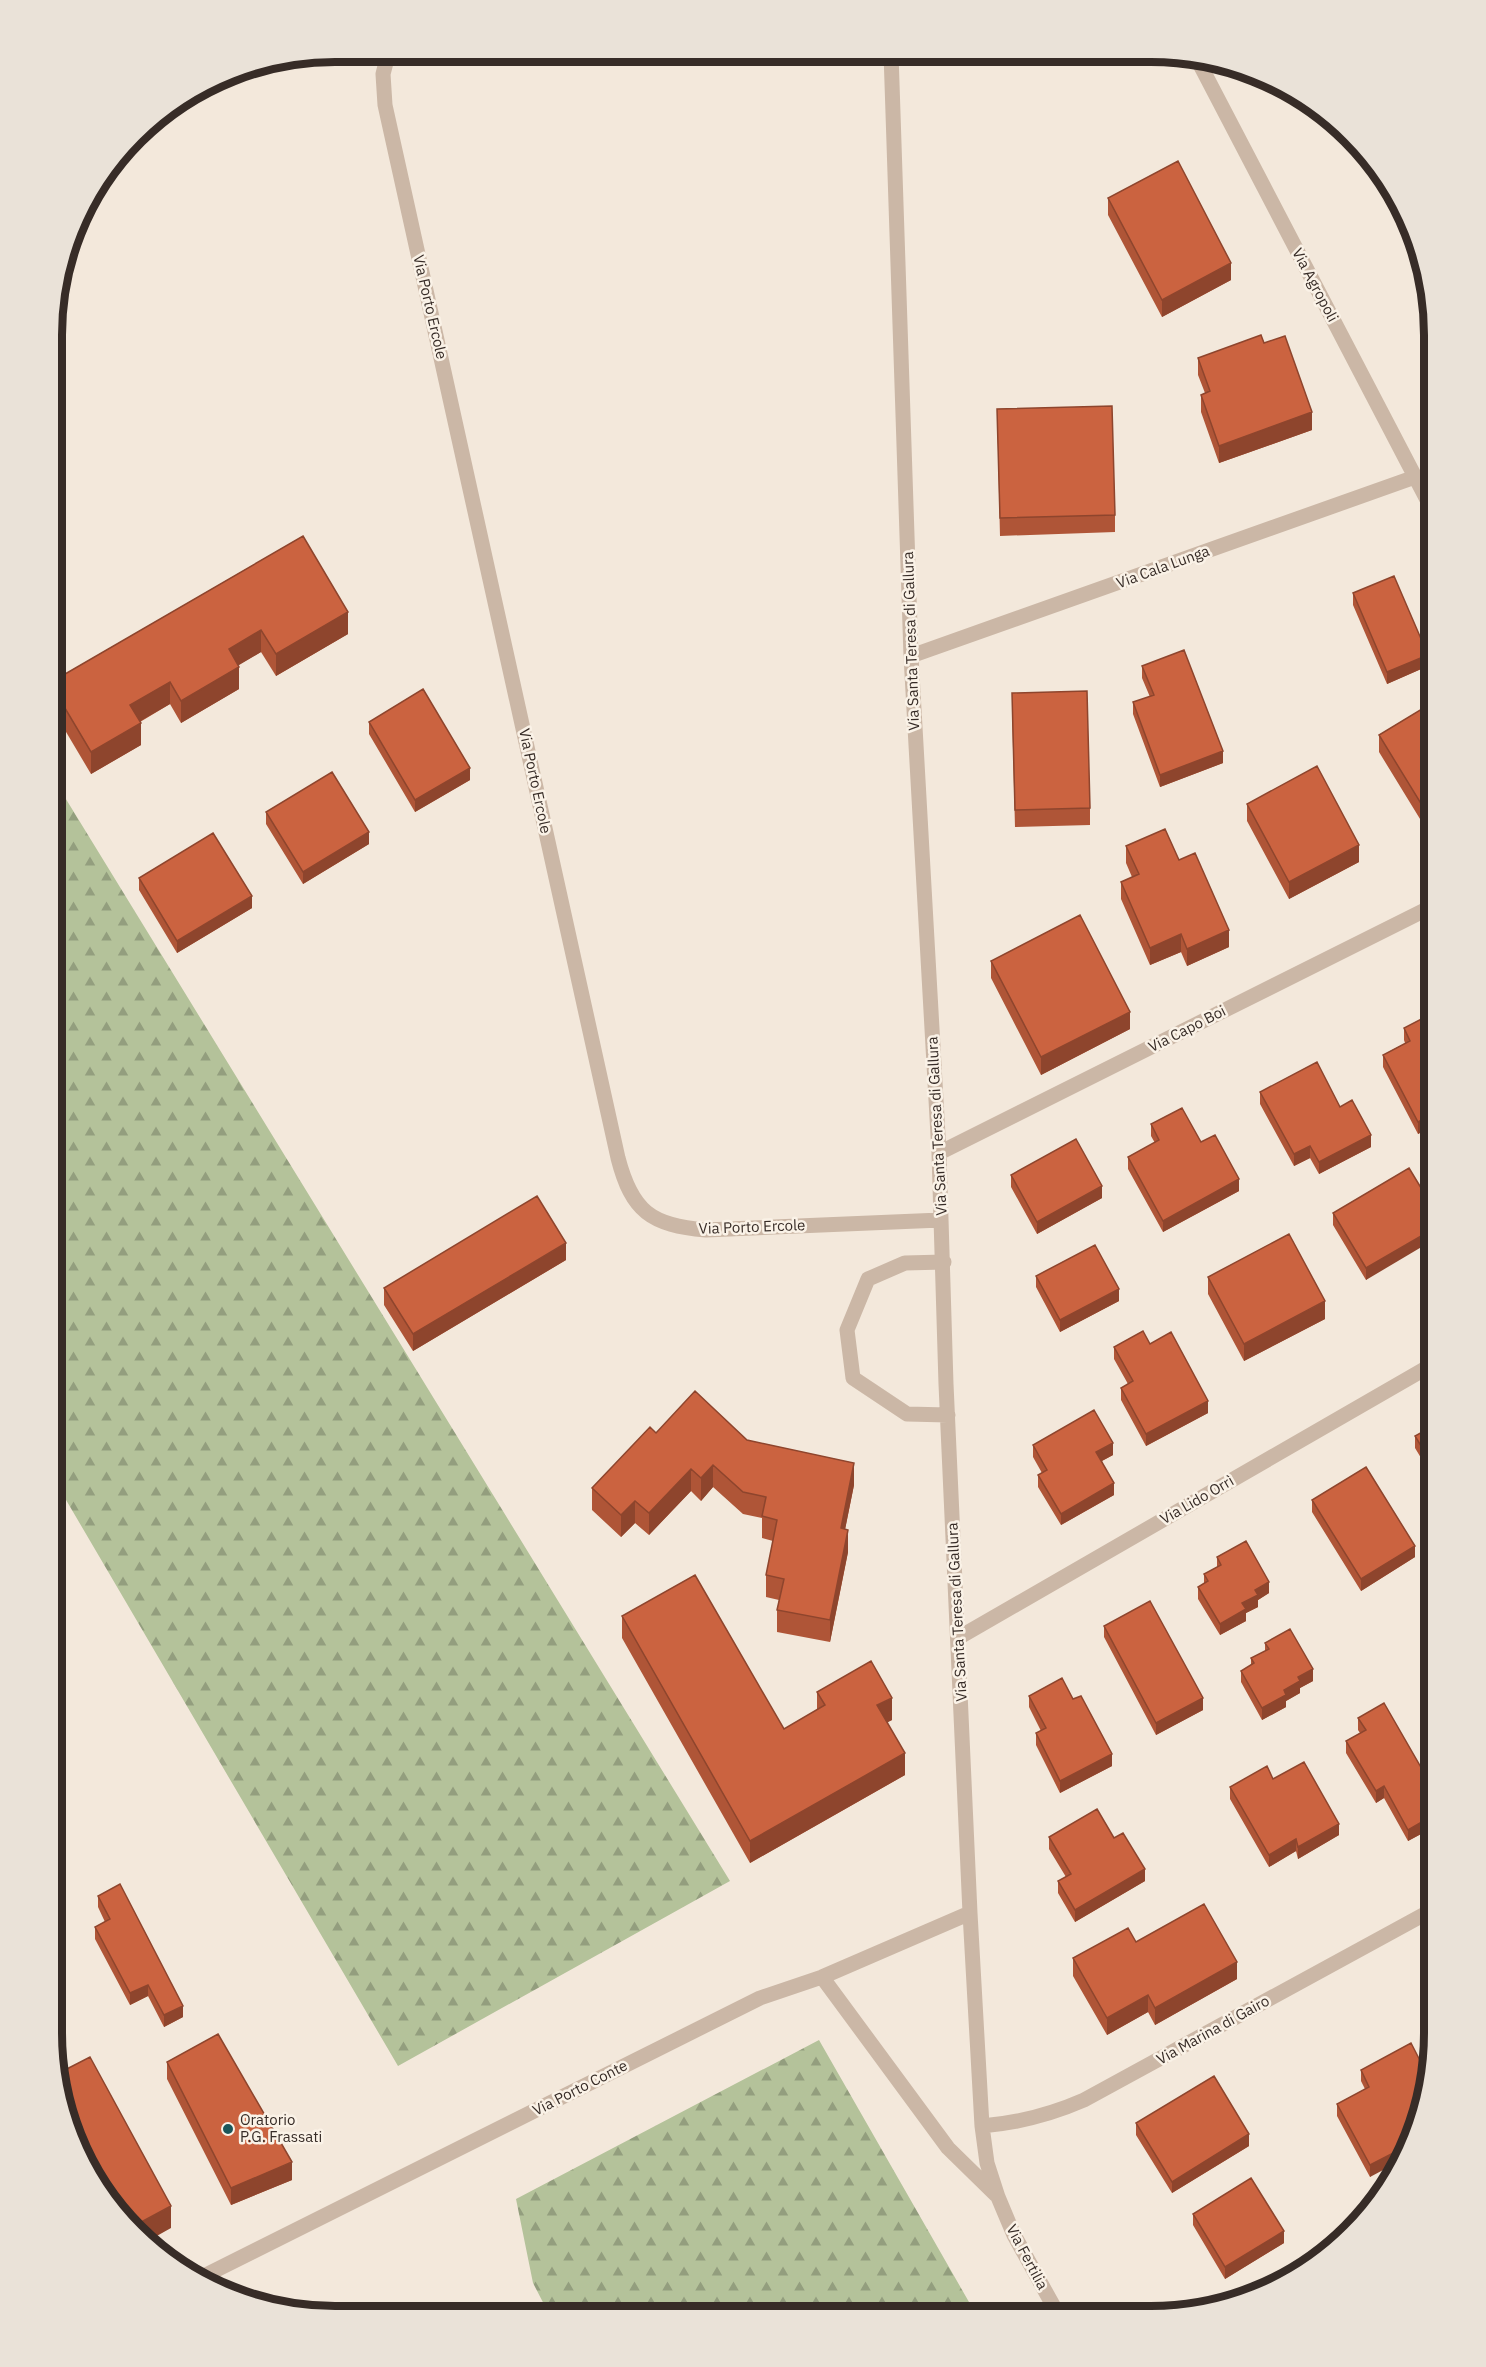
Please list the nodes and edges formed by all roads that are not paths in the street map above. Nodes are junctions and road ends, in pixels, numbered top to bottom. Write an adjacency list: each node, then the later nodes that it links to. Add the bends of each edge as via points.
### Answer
1 (386, 62): 9 (street, Via Porto Ercole, via 385,105 618,1158 632,1196 648,1214 680,1228)
2 (891, 62): 6 (street, Via Santa Teresa di Gallura)
3 (1201, 66): 4 (street, Via Agropoli)
4 (1415, 477): 5 (street, Via Agropoli); 6 (street, Via Cala Lunga)
5 (1424, 494)
6 (911, 656): 8 (street, Via Santa Teresa di Gallura)
7 (1424, 910): 8 (street, Via Capo Boi)
8 (939, 1153): 9 (street, Via Santa Teresa di Gallura)
9 (941, 1220): 10 (street, Via Santa Teresa di Gallura)
10 (944, 1262): 12 (street, Via Santa Teresa di Gallura); 12 (street, via 905,1263 868,1279 847,1330 853,1378 907,1414)
11 (1424, 1369): 13 (street, Via Lido Orrì)
12 (948, 1415): 13 (street, Via Santa Teresa di Gallura)
13 (958, 1638): 14 (street, Via Santa Teresa di Gallura)
14 (970, 1913): 16 (street, Via Porto Conte); 17 (street, Via Santa Teresa di Gallura)
15 (1424, 1914): 17 (street, Via Marina di Gairo, via 1084,2100 1046,2114)
16 (822, 1977): 18 (street, via 948,2148); 19 (street, Via Porto Conte, via 760,1998)
17 (982, 2126): 18 (street, Via Santa Teresa di Gallura, via 987,2163)
18 (998, 2197): 20 (street, Via Fertilia)
19 (208, 2274)
20 (1053, 2306)

